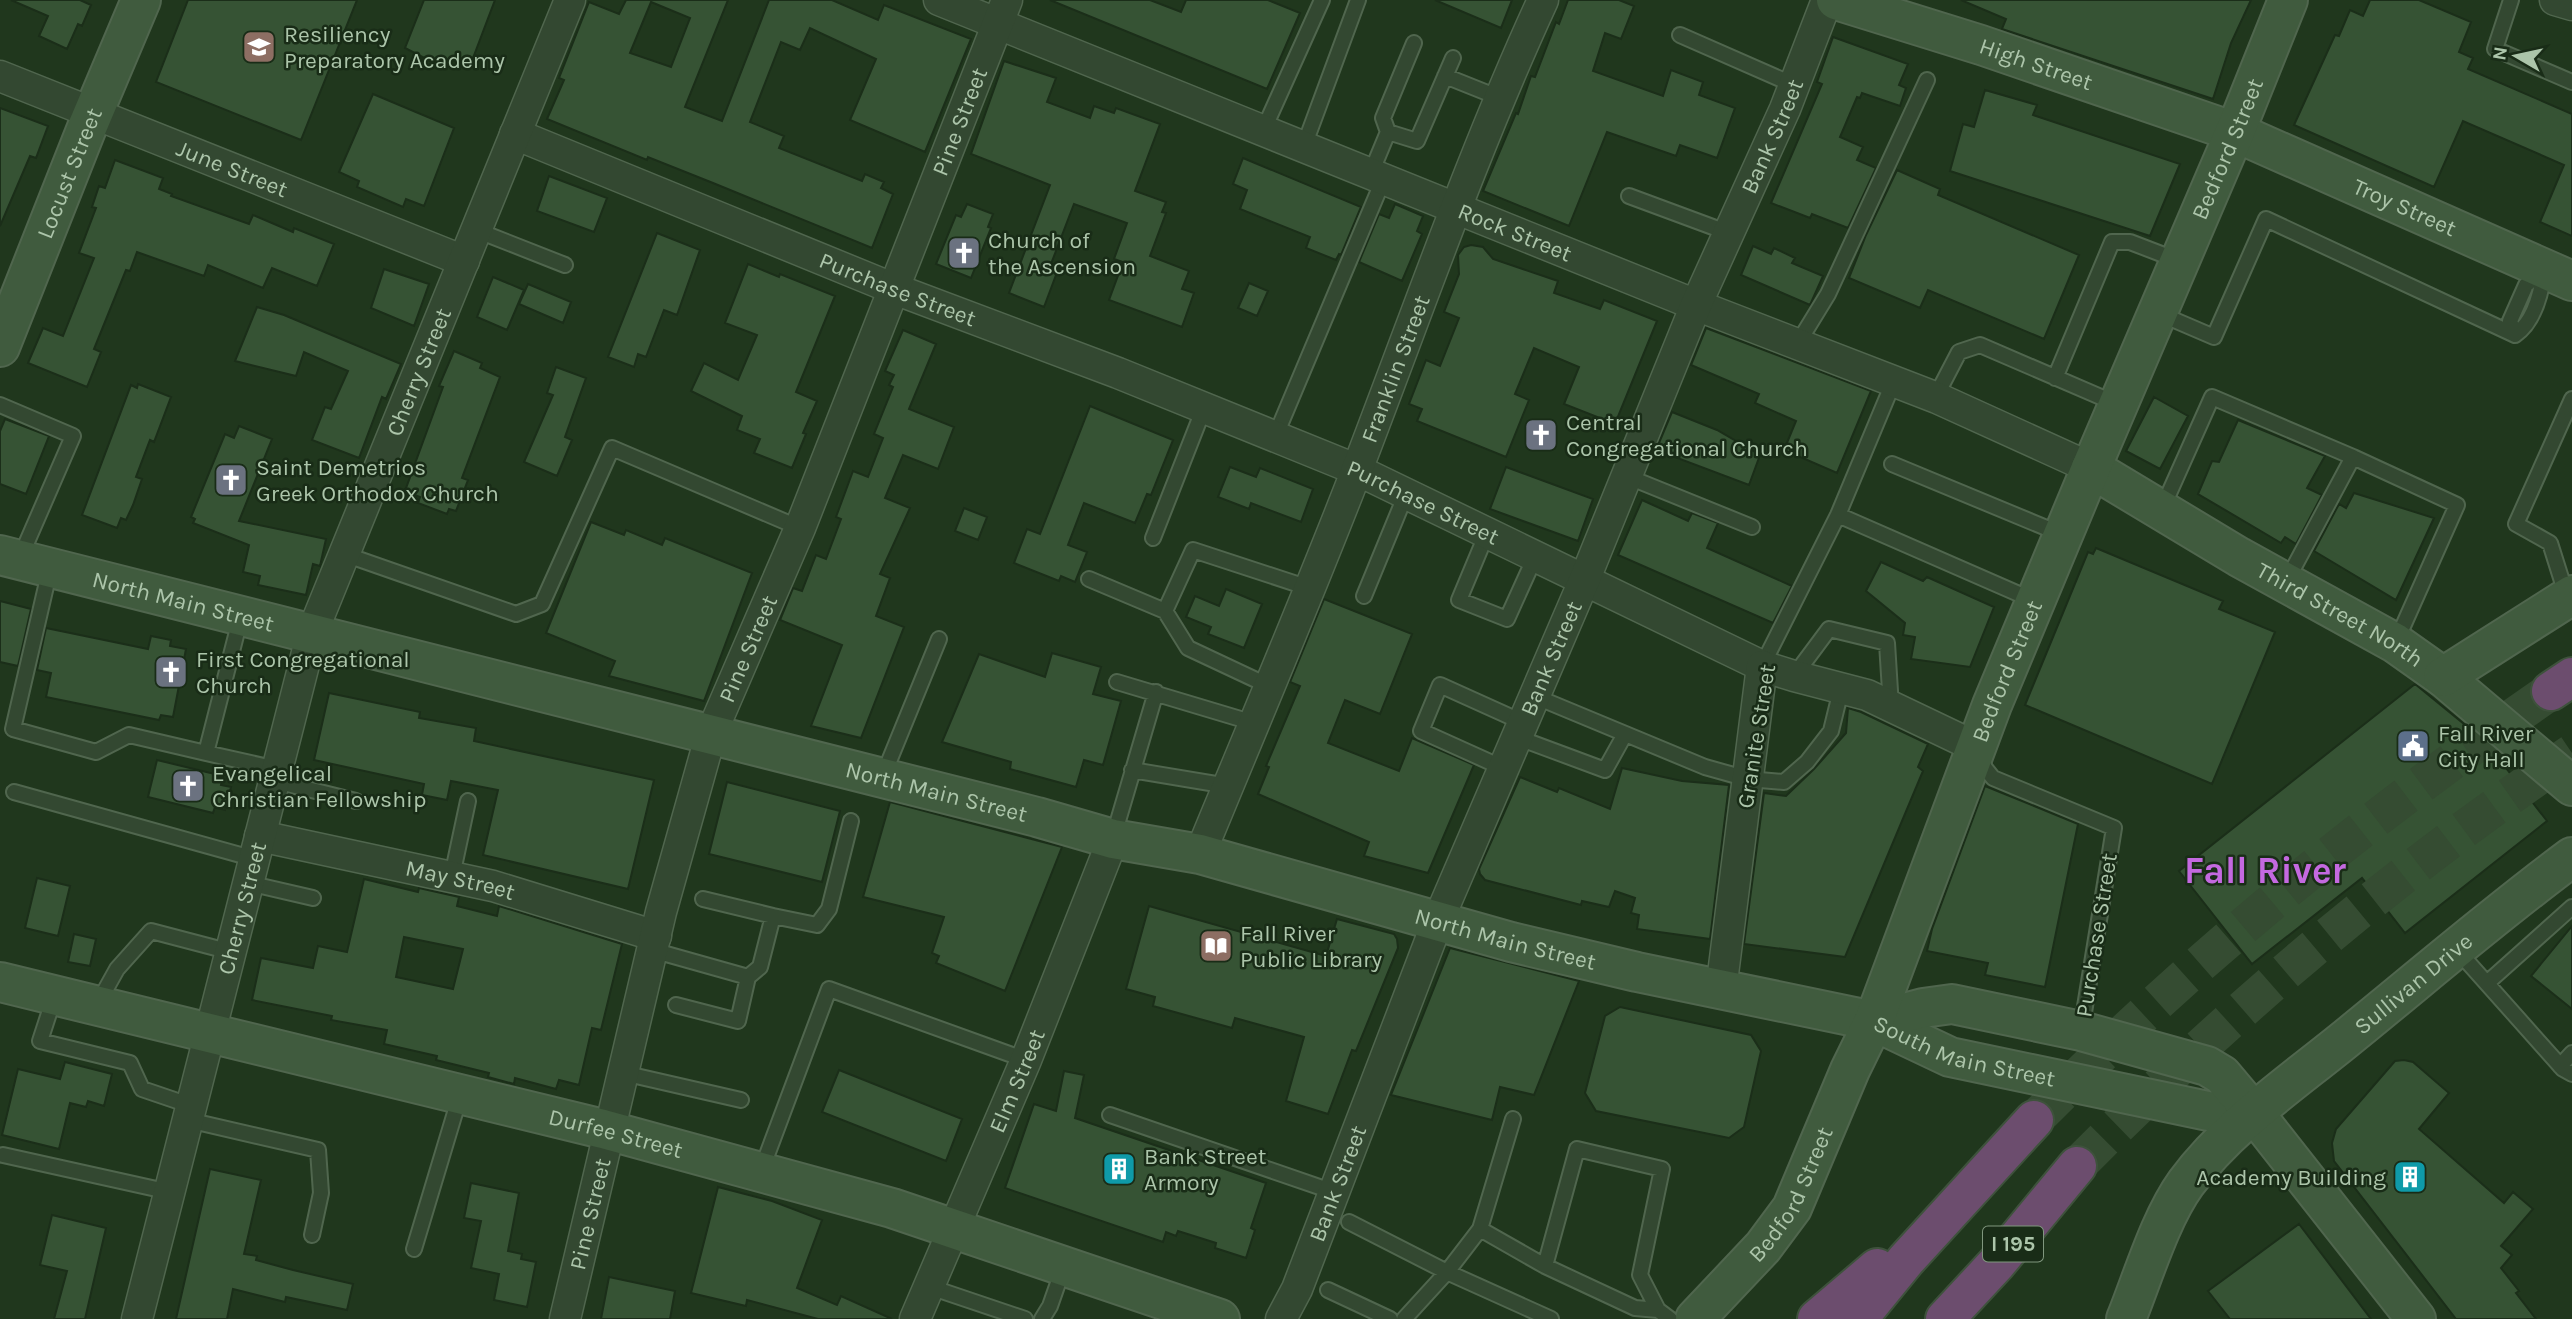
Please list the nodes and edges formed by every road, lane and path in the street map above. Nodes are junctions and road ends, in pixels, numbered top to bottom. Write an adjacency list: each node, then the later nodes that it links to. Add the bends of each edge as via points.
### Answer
1 (141, 0): 23 (main road, Locust Street)
2 (570, 0): 27 (street, Cherry Street)
3 (939, 0): 13 (street, Rock Street)
4 (1322, 0): 24 (lane)
5 (1358, 0): 28 (lane)
6 (1543, 0): 22 (street, Franklin Street)
7 (1827, 0): 21 (street, Bank Street)
8 (1836, 0): 26 (main road, High Street)
9 (2288, 0): 26 (main road, Bedford Street)
10 (2511, 0): 20 (lane, via 2495,49)
11 (2555, 0): 12 (street)
12 (2572, 5)
13 (1003, 11): 24 (street, Rock Street); 38 (street, Pine Street)
14 (1680, 36): 21 (lane)
15 (1414, 43): 25 (lane, via 1383,118)
16 (1453, 58): 18 (lane)
17 (0, 76): 23 (street, June Street)
18 (1445, 76): 22 (lane); 25 (lane, via 1417,141)
19 (1927, 80): 42 (lane, via 1828,294)
20 (2572, 82)
21 (1794, 85): 33 (street, Bank Street)
22 (1500, 99): 31 (street, Franklin Street)
23 (93, 114): 34 (street, June Street); 39 (main road, Locust Street)
24 (1263, 131): 28 (street, Rock Street)
25 (1388, 132): 29 (lane)
26 (2235, 132): 35 (main road, Bedford Street); 37 (main road, Troy Street)
27 (515, 134): 32 (street, Cherry Street); 38 (street, Purchase Street)
28 (1304, 146): 29 (street, Rock Street)
29 (1378, 176): 31 (street, Rock Street); 51 (lane)
30 (1629, 196): 33 (lane)
31 (1457, 207): 40 (street, Rock Street); 55 (street, Franklin Street)
32 (476, 230): 34 (street, Cherry Street); 36 (lane)
33 (1729, 233): 40 (street, Bank Street)
34 (464, 261): 65 (street, Cherry Street)
35 (2179, 261): 41 (main road, Bedford Street); 44 (lane, via 2130,242 2112,242)
36 (565, 265)
37 (2558, 275): 41 (lane, via 2541,293 2524,329 2515,335 2266,219 2214,337)
38 (892, 288): 50 (street, Purchase Street); 61 (street, Pine Street)
39 (8, 302): 43 (main road, Locust Street)
40 (1696, 305): 42 (street, Rock Street); 56 (street, Bank Street)
41 (2157, 313): 49 (main road, Bedford Street)
42 (1798, 343): 45 (street, Rock Street)
43 (0, 347)
44 (2056, 378): 46 (lane, via 1980,345 1959,352); 49 (lane)
45 (1894, 382): 46 (street, Rock Street); 59 (lane, Granite Street)
46 (1935, 398): 54 (street, Rock Street)
47 (2572, 398): 73 (lane, via 2516,524 2550,543)
48 (0, 405): 67 (lane, via 73,436)
49 (2118, 405): 54 (main road, Bedford Street)
50 (1204, 408): 51 (street, Purchase Street); 64 (lane)
51 (1275, 437): 55 (street, Purchase Street)
52 (2353, 457): 58 (lane, via 2213,397); 70 (lane); 79 (lane, via 2457,505)
53 (1892, 464): 63 (lane)
54 (2091, 468): 58 (main road, Third Street North); 63 (main road, Bedford Street)
55 (1357, 470): 57 (street, Purchase Street); 71 (street, Franklin Street)
56 (1626, 476): 60 (lane); 69 (street, Bank Street)
57 (1406, 494): 62 (street, Purchase Street); 72 (lane)
58 (2161, 510): 70 (main road, Third Street North)
59 (1838, 515): 74 (lane); 80 (lane, Granite Street)
60 (1752, 527)
61 (800, 528): 65 (lane, via 612,448 542,604 516,614); 90 (street, Pine Street)
62 (1487, 533): 66 (street, Purchase Street); 66 (lane, via 1459,600 1507,619)
63 (2062, 535): 74 (main road, Bedford Street)
64 (1153, 538)
65 (344, 554): 77 (street, Cherry Street)
66 (1535, 557): 69 (street, Purchase Street)
67 (23, 560): 76 (main road, North Main Street); 93 (lane, via 13,729 96,752 130,736)
68 (1089, 579): 75 (lane)
69 (1584, 581): 80 (street, Purchase Street); 88 (street, Bank Street)
70 (2286, 583): 79 (main road, Third Street North)
71 (1308, 589): 75 (lane, via 1193,550); 84 (street, Franklin Street)
72 (1364, 596)
73 (2570, 597): 82 (main road)
74 (2035, 601): 92 (main road, Bedford Street)
75 (1165, 611): 84 (lane, via 1188,648)
76 (241, 615): 77 (main road, North Main Street); 93 (lane)
77 (312, 633): 90 (main road, North Main Street); 96 (street, Cherry Street)
78 (939, 639): 97 (lane)
79 (2395, 643): 82 (main road, Third Street North)
80 (1762, 666): 81 (street, Purchase Street); 98 (street, Granite Street)
81 (1794, 677): 85 (street, Purchase Street); 87 (lane, via 1829,629 1887,643)
82 (2442, 677): 100 (main road, Third Street North)
83 (1117, 682): 86 (lane)
84 (1269, 686): 89 (street, Franklin Street)
85 (1841, 690): 87 (street, Purchase Street, via 1867,695); 98 (lane, via 1831,731 1807,762 1784,782)
86 (1156, 692): 89 (lane); 95 (lane)
87 (1891, 707): 92 (street, Purchase Street)
88 (1524, 719): 91 (lane); 91 (lane, via 1605,770); 94 (street, Bank Street); 94 (lane, via 1440,685 1421,731)
89 (1254, 723): 99 (street, Franklin Street)
90 (711, 734): 97 (main road, North Main Street); 115 (street, Pine Street)
91 (1625, 734): 98 (lane, via 1705,767)
92 (1976, 747): 125 (main road, Bedford Street); 126 (lane, Purchase Street, via 1993,778 2114,828)
93 (206, 753): 96 (lane)
94 (1503, 768): 114 (street, Bank Street)
95 (1132, 770): 99 (lane); 105 (lane)
96 (276, 775): 102 (lane); 107 (street, Cherry Street)
97 (883, 778): 105 (main road, North Main Street)
98 (1748, 779): 121 (street, Granite Street)
99 (1228, 786): 106 (street, Franklin Street)
100 (2572, 786)
101 (14, 792): 107 (lane)
102 (356, 801)
103 (468, 801): 109 (lane)
104 (851, 821): 113 (lane, via 830,909 817,925)
105 (1113, 839): 106 (main road, North Main Street); 129 (street, Elm Street)
106 (1200, 854): 114 (main road, North Main Street)
107 (254, 859): 109 (street, May Street); 110 (lane); 117 (street, Cherry Street)
108 (2564, 867): 116 (main road, Sullivan Drive)
109 (452, 876): 115 (street, May Street)
110 (313, 898)
111 (703, 898): 113 (lane)
112 (2572, 907): 120 (lane)
113 (774, 916): 118 (lane, via 760,967)
114 (1437, 923): 121 (main road, North Main Street); 145 (street, Bank Street)
115 (654, 943): 118 (lane); 131 (street, Pine Street)
116 (2455, 948): 120 (lane); 135 (main road, Sullivan Drive)
117 (231, 951): 124 (lane, via 151,931 117,969); 127 (street, Cherry Street)
118 (748, 977): 123 (lane, via 738,1021)
119 (0, 982): 122 (main road, Durfee Street)
120 (2487, 983): 130 (lane)
121 (1721, 990): 125 (main road, North Main Street)
122 (54, 995): 124 (main road, Durfee Street); 134 (lane, via 40,1041 130,1063 142,1089)
123 (676, 1005)
124 (96, 1006): 127 (main road, Durfee Street)
125 (1874, 1021): 126 (main road, South Main Street, via 1952,1004); 135 (main road, South Main Street, via 1950,1057 2208,1111); 169 (main road, Bedford Street, via 1792,1208 1763,1247)
126 (2081, 1031): 135 (main road, South Main Street, via 2207,1066 2222,1075)
127 (210, 1034): 132 (main road, Durfee Street); 134 (street, Cherry Street)
128 (2572, 1053): 130 (lane)
129 (1026, 1060): 142 (lane, via 828,989); 147 (street, Elm Street)
130 (2566, 1070)
131 (623, 1073): 133 (lane); 139 (street, Pine Street)
132 (461, 1095): 139 (main road, Durfee Street); 150 (lane)
133 (741, 1100)
134 (190, 1113): 144 (street, Cherry Street); 149 (lane, via 318,1150 321,1193)
135 (2254, 1113): 174 (main road, Sullivan Drive, via 2179,1193); 175 (main road, South Main Street)
136 (1110, 1115): 145 (lane)
137 (1513, 1119): 148 (lane)
138 (2034, 1119): 143 (highway)
139 (609, 1131): 142 (main road, Durfee Street); 159 (street, Pine Street)
140 (3, 1155): 144 (lane)
141 (2077, 1166): 151 (highway, I 195)
142 (761, 1172): 147 (main road, Durfee Street)
143 (1969, 1189): 170 (highway); 171 (highway)
144 (170, 1192): 158 (street, Cherry Street)
145 (1334, 1192): 164 (street, Bank Street)
146 (1349, 1222): 154 (lane)
147 (954, 1228): 152 (main road, Durfee Street); 155 (street, Elm Street)
148 (1480, 1229): 153 (lane); 154 (lane)
149 (312, 1235)
150 (414, 1249)
151 (1997, 1263): 172 (highway, I 195); 173 (highway)
152 (1065, 1265): 162 (lane); 163 (main road, Durfee Street)
153 (1545, 1266): 157 (lane, via 1635,1308); 157 (lane, via 1577,1149 1662,1169 1640,1275)
154 (1447, 1272): 166 (lane); 167 (lane)
155 (930, 1287): 160 (street, Elm Street); 161 (lane)
156 (1328, 1290): 165 (lane)
157 (1658, 1310): 168 (lane)
158 (138, 1319)
159 (565, 1319)
160 (915, 1319)
161 (1025, 1319)
162 (1042, 1319)
163 (1220, 1319)
164 (1281, 1319)
165 (1390, 1319)
166 (1404, 1319)
167 (1551, 1319)
168 (1670, 1319)
169 (1695, 1319)
170 (1817, 1319)
171 (1857, 1319)
172 (1945, 1319)
173 (1966, 1319)
174 (2126, 1319)
175 (2416, 1319)

